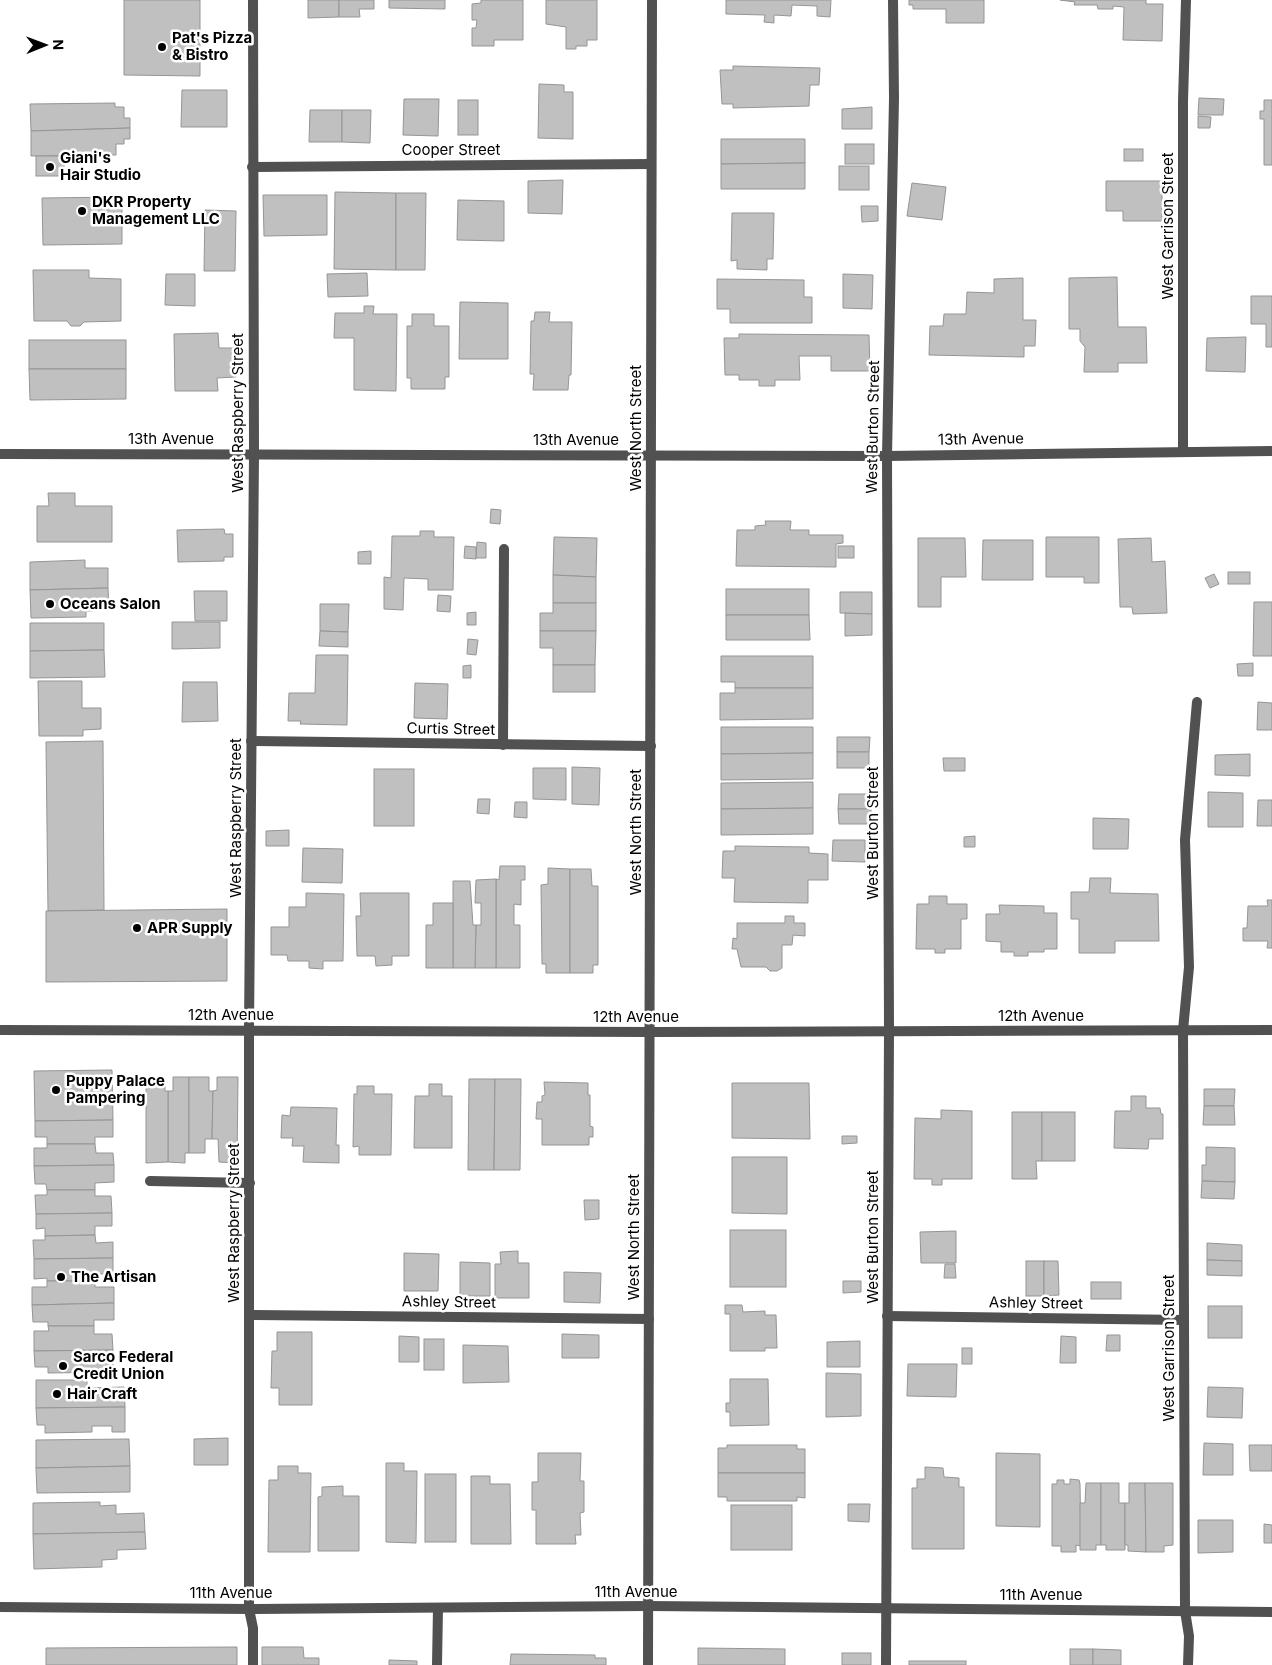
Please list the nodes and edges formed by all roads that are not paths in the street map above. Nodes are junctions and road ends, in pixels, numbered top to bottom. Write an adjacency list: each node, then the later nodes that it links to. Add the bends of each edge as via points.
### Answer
1 (253, 0): 6 (street, West Raspberry Street)
2 (652, 0): 5 (street, West North Street)
3 (893, 0): 12 (street, West Burton Street)
4 (1186, 0): 8 (street, West Garrison Street)
5 (651, 164): 6 (street, Cooper Street); 11 (street, West North Street)
6 (252, 166): 10 (street, West Raspberry Street)
7 (1272, 451): 8 (street, 13th Avenue)
8 (1183, 452): 12 (street, 13th Avenue)
9 (0, 454): 10 (street, 13th Avenue)
10 (254, 454): 11 (street, 13th Avenue); 15 (street, West Raspberry Street)
11 (652, 455): 12 (street, 13th Avenue); 17 (street, West North Street)
12 (887, 456): 23 (street, West Burton Street)
13 (504, 549): 16 (street)
14 (1196, 702): 20 (street, West Garrison Street, via 1186,840 1189,968)
15 (251, 741): 16 (street, Curtis Street); 19 (street, West Raspberry Street)
16 (503, 745): 17 (street, Curtis Street)
17 (651, 746): 22 (street, West North Street)
18 (0, 1030): 19 (street, 12th Avenue)
19 (249, 1030): 22 (street, 12th Avenue); 25 (street, West Raspberry Street)
20 (1183, 1030): 21 (street, 12th Avenue); 23 (street, 12th Avenue); 29 (street, West Garrison Street)
21 (1272, 1030)
22 (650, 1032): 23 (street, 12th Avenue); 28 (street, West North Street)
23 (889, 1032): 27 (street, West Burton Street)
24 (150, 1181): 25 (street)
25 (250, 1183): 26 (street, West Raspberry Street)
26 (249, 1315): 28 (street, Ashley Street); 33 (street, West Raspberry Street)
27 (887, 1316): 29 (street, Ashley Street); 34 (street, West Burton Street)
28 (649, 1319): 30 (street, West North Street)
29 (1184, 1320): 35 (street, West Garrison Street)
30 (648, 1606): 32 (street, 11th Avenue); 34 (street, 11th Avenue); 39 (street, West North Street)
31 (0, 1607): 33 (street, 11th Avenue)
32 (438, 1608): 33 (street, 11th Avenue); 38 (street)
33 (249, 1609): 37 (street, West Raspberry Street, via 253,1628)
34 (886, 1609): 35 (street, 11th Avenue); 40 (street, West Burton Street)
35 (1185, 1611): 36 (street, 11th Avenue); 41 (street, West Garrison Street)
36 (1272, 1612)
37 (253, 1665)
38 (437, 1665)
39 (648, 1665)
40 (886, 1665)
41 (1188, 1665)

